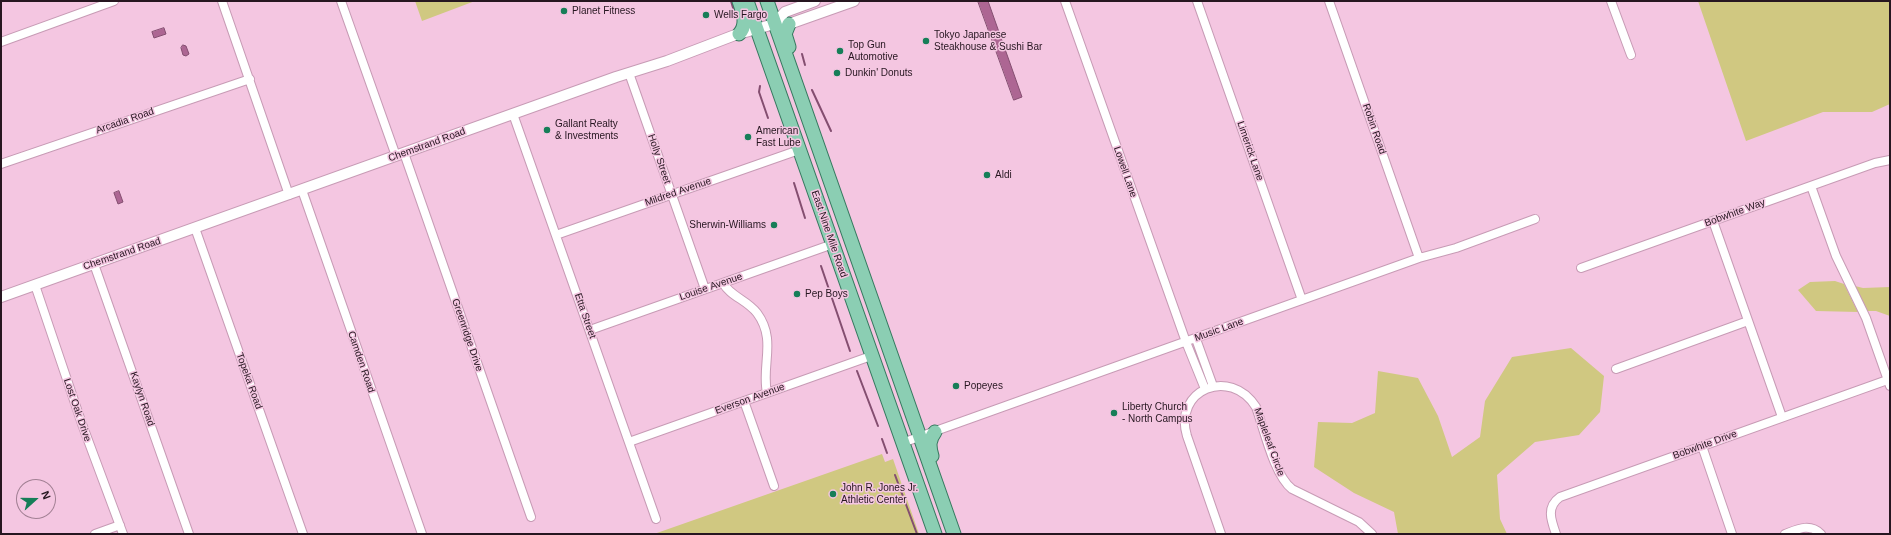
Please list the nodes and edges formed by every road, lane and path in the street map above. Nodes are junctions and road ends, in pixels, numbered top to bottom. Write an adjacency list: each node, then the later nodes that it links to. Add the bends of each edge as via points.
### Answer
1 (114, 1): 14 (street)
2 (222, 1): 22 (street)
3 (342, 1): 25 (street, Greenridge Drive)
4 (739, 1): 18 (main road, via 744,24)
5 (747, 1): 17 (main road, East Nine Mile Road)
6 (754, 1): 15 (main road, via 761,19)
7 (766, 1): 15 (main road, East Nine Mile Road)
8 (815, 1): 15 (street, via 785,12)
9 (854, 1): 16 (street, Chemstrand Road)
10 (1065, 1): 52 (street, Lowell Lane)
11 (1197, 1): 47 (street, Limerick Lane)
12 (1329, 1): 38 (street, Robin Road)
13 (1611, 1): 20 (street)
14 (103, 3): 19 (street)
15 (774, 24): 16 (street, Chemstrand Road); 17 (street, Chemstrand Road); 29 (main road, East Nine Mile Road)
16 (789, 24): 41 (main road, via 785,34 862,256)
17 (757, 30): 18 (street, Chemstrand Road); 24 (main road, East Nine Mile Road); 29 (main road, via 767,32 776,46 817,165)
18 (739, 34): 21 (street, Chemstrand Road)
19 (1, 42)
20 (1631, 55)
21 (629, 73): 23 (street, Chemstrand Road); 31 (street, Holly Street)
22 (250, 79): 27 (street, Arcadia Road); 32 (street)
23 (513, 114): 25 (street, Chemstrand Road); 36 (street, Etta Street)
24 (800, 150): 31 (street, Mildred Avenue); 37 (main road, East Nine Mile Road)
25 (400, 155): 30 (street, Chemstrand Road); 67 (street, Greenridge Drive)
26 (1890, 160): 28 (street, Bobwhite Way)
27 (1, 164)
28 (1811, 186): 34 (street, Bobwhite Way); 55 (street, via 1836,256 1866,318)
29 (832, 187): 41 (main road, East Nine Mile Road)
30 (302, 190): 32 (street, Chemstrand Road); 75 (street, Camden Road)
31 (672, 194): 36 (street, Mildred Avenue); 44 (street, Holly Street)
32 (289, 195): 35 (street, Chemstrand Road)
33 (1535, 219): 38 (street, Music Lane, via 1456,248)
34 (1713, 221): 40 (street, Bobwhite Way); 49 (street)
35 (195, 228): 39 (street, Chemstrand Road); 74 (street, Topeka Road)
36 (556, 235): 50 (street, Etta Street)
37 (832, 244): 42 (street, Louise Avenue); 45 (main road, via 844,249 848,254); 53 (main road, East Nine Mile Road)
38 (1419, 258): 47 (street, Music Lane)
39 (94, 264): 43 (street, Chemstrand Road); 73 (street, Kaylyn Road)
40 (1580, 268)
41 (862, 275): 45 (main road, East Nine Mile Road)
42 (723, 283): 44 (street, Louise Avenue); 57 (street, via 729,292 749,305 763,323 768,342 765,385)
43 (35, 285): 46 (street, Chemstrand Road); 69 (street, Lost Oak Drive, via 82,424)
44 (705, 289): 50 (street, Louise Avenue)
45 (867, 290): 59 (main road, East Nine Mile Road)
46 (1, 297)
47 (1302, 300): 51 (street, Music Lane)
48 (881, 301): 59 (main road, via 880,308 910,393)
49 (1748, 321): 54 (street); 60 (street)
50 (590, 330): 63 (street, Etta Street)
51 (1196, 339): 52 (street, Music Lane); 56 (street)
52 (1186, 342): 56 (street); 61 (street, Music Lane)
53 (872, 356): 57 (street, Everson Avenue); 62 (main road, via 881,365 903,427 909,435); 64 (main road, East Nine Mile Road)
54 (1616, 369)
55 (1889, 381): 60 (street, Bobwhite Drive)
56 (1209, 388): 77 (street, via 1193,399 1188,407 1185,430); 78 (street, Mapleleaf Circle, via 1234,387 1252,400 1281,478 1286,484 1359,522)
57 (767, 393): 58 (street, Everson Avenue)
58 (744, 401): 63 (street, Everson Avenue); 66 (street)
59 (910, 409): 62 (main road, East Nine Mile Road)
60 (1782, 417): 65 (street, Bobwhite Drive)
61 (935, 432): 62 (street, Music Lane); 70 (main road, via 930,438 929,446 946,494)
62 (920, 437): 64 (street, Music Lane); 70 (main road, East Nine Mile Road)
63 (629, 442): 68 (street, Etta Street)
64 (902, 443): 76 (main road, East Nine Mile Road)
65 (1702, 446): 79 (street, Bobwhite Drive, via 1560,497 1553,504 1550,515); 80 (street)
66 (774, 486)
67 (531, 517)
68 (656, 519)
69 (120, 525): 71 (street); 72 (street, Lost Oak Drive)
70 (952, 528)
71 (95, 534)
72 (123, 534)
73 (189, 534)
74 (303, 534)
75 (422, 534)
76 (935, 534)
77 (1221, 534)
78 (1372, 534)
79 (1556, 534)
80 (1732, 534)
81 (1785, 534): 82 (street, via 1808,527)
82 (1821, 534)

